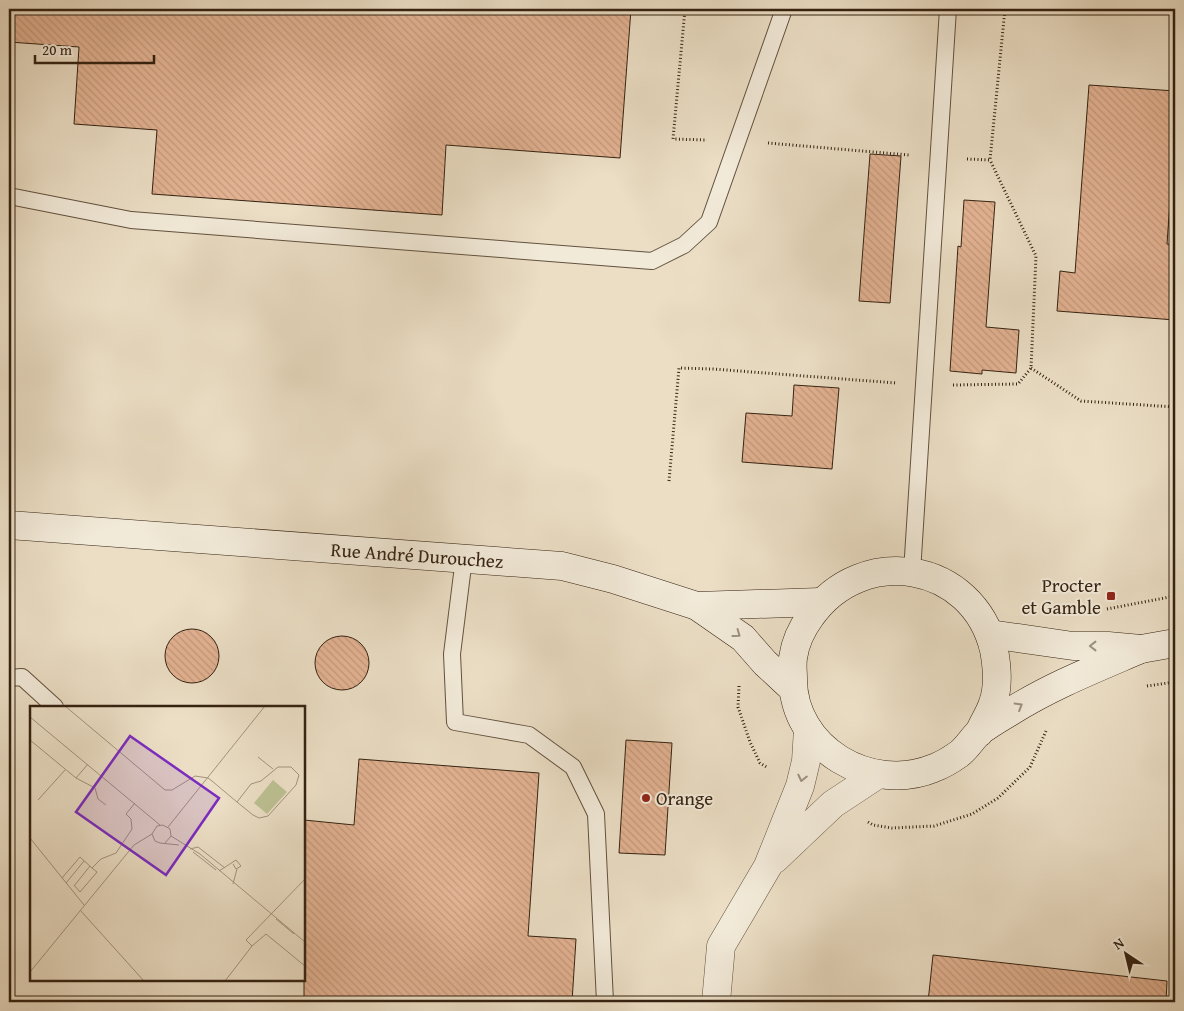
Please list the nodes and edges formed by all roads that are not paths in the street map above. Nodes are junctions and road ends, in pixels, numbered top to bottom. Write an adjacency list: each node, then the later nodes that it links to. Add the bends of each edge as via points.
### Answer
1 (784, 9): 3 (lane, via 709,222 684,245 652,261 131,220)
2 (948, 9): 6 (lane)
3 (9, 196)
4 (9, 525): 5 (main road, Rue André Durouchez)
5 (464, 558): 8 (main road, Rue André Durouchez, via 562,566); 19 (lane, via 452,654 455,722 529,735 574,767 596,814)
6 (912, 572): 7 (main road, via 878,572 847,582); 9 (main road, via 937,579 959,593 977,612)
7 (820, 602): 8 (main road, Rue André Durouchez); 13 (main road, via 802,628 793,658)
8 (697, 606): 13 (main road, one-way to 13, via 743,638)
9 (990, 634): 11 (main road, one-way to 9, via 1073,646); 16 (main road, via 998,668 994,702)
10 (1175, 643): 11 (main road)
11 (1141, 649): 16 (main road, one-way to 11, via 1042,692)
12 (9, 678): 14 (lane, via 22,677)
13 (793, 689): 15 (main road)
14 (54, 706)
15 (808, 729): 17 (main road, via 826,750 850,766); 18 (main road, one-way to 18, via 800,786)
16 (979, 733): 17 (main road, via 959,754 934,768 906,775)
17 (877, 774): 18 (main road, via 834,804)
18 (768, 866): 20 (main road, via 721,946)
19 (604, 1002)
20 (716, 1002)

